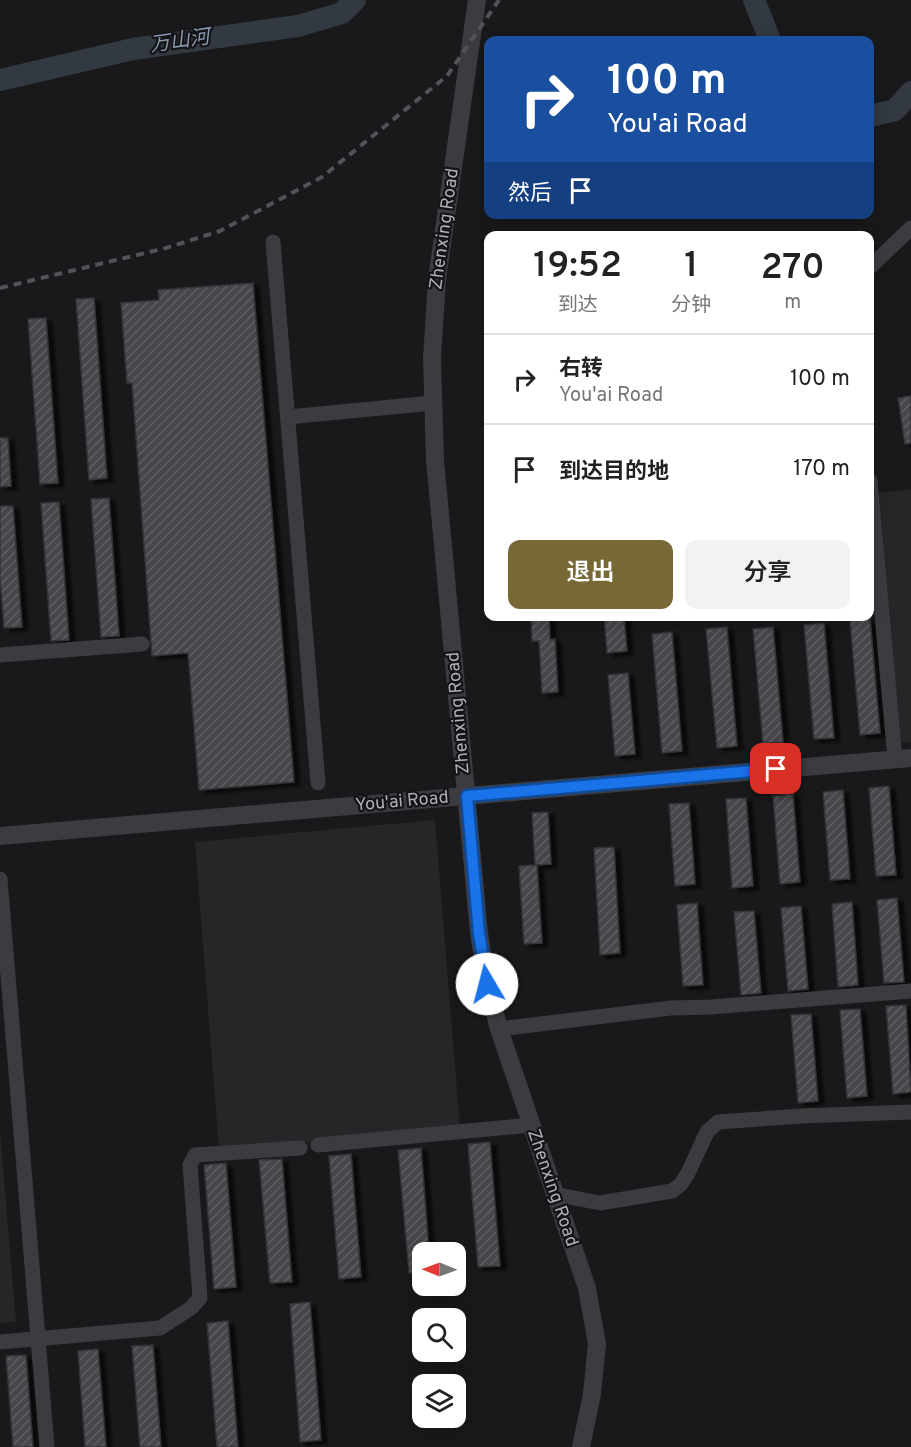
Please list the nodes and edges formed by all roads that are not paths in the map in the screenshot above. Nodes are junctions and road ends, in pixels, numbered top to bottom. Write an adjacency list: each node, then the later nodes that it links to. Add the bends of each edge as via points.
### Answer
1 (477, 0): 5 (street, Zhenxing Road, via 437,279)
2 (911, 228): 4 (street)
3 (273, 242): 6 (street)
4 (874, 263)
5 (433, 403): 6 (street); 12 (street, Zhenxing Road)
6 (288, 417): 11 (street)
7 (874, 515): 10 (street)
8 (142, 644): 9 (street)
9 (0, 655)
10 (903, 758): 12 (street, You'ai Road)
11 (318, 783)
12 (467, 796): 13 (street, You'ai Road); 16 (street, Zhenxing Road, via 479,933)
13 (0, 836)
14 (0, 879): 22 (street)
15 (911, 991): 16 (street, via 671,1008)
16 (499, 1029): 18 (street, Zhenxing Road)
17 (911, 1112): 21 (street, via 718,1122 706,1132 688,1173 672,1191 600,1203)
18 (531, 1125): 19 (street); 21 (street, Zhenxing Road)
19 (318, 1145)
20 (300, 1148): 22 (street, via 195,1155 190,1165 200,1298 191,1308 160,1328)
21 (554, 1194): 25 (street, Zhenxing Road, via 587,1288 597,1344)
22 (38, 1339): 23 (street); 24 (street)
23 (0, 1342)
24 (47, 1447)
25 (581, 1447)

